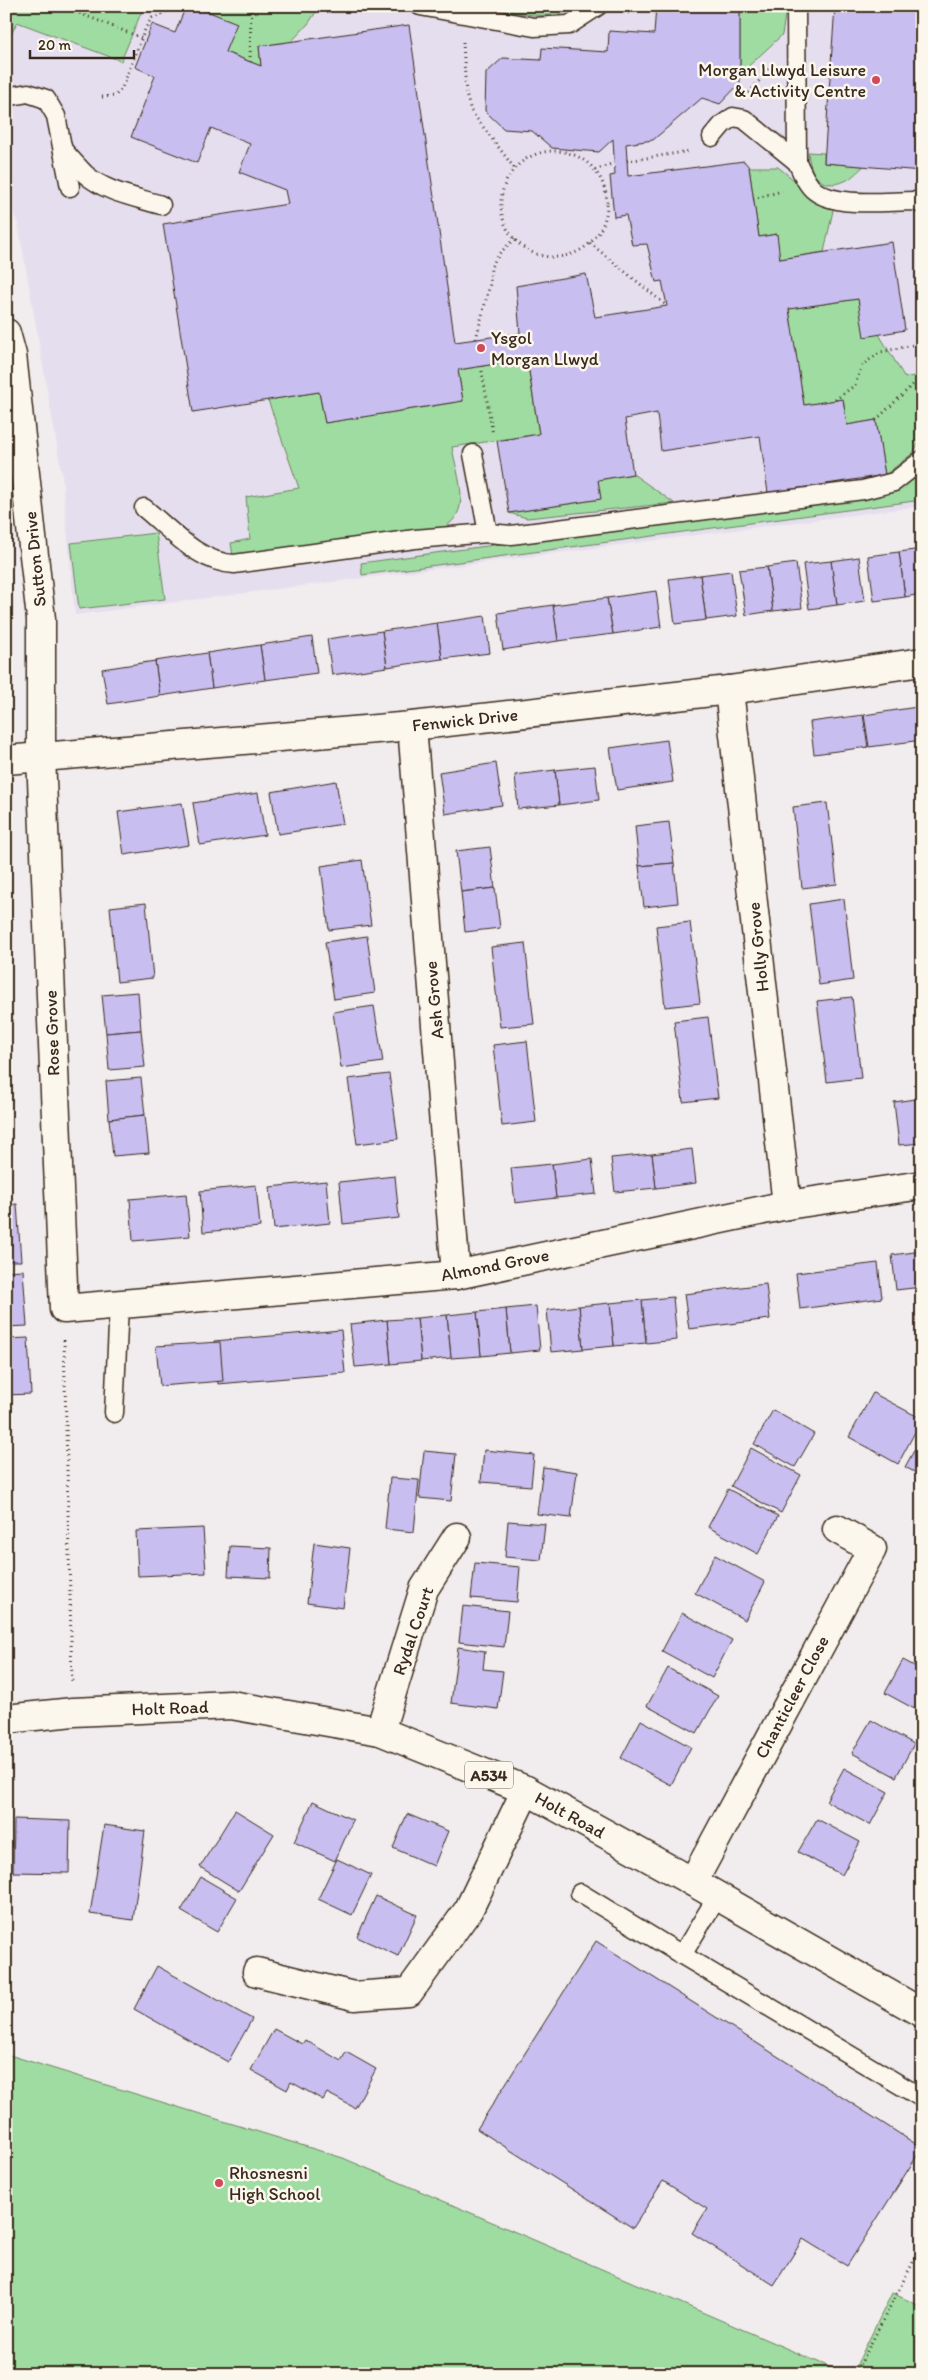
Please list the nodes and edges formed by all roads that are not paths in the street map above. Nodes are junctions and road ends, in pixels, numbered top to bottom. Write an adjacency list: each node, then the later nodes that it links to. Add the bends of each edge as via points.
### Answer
1 (420, 6): 2 (lane, via 534,27 569,25)
2 (598, 6)
3 (796, 6): 7 (lane)
4 (6, 97): 6 (lane, via 28,93 46,99 56,116)
5 (717, 131): 7 (lane, via 733,117 744,118)
6 (62, 149): 8 (lane); 10 (lane, via 100,185)
7 (797, 162): 9 (lane, via 815,191 828,198 842,202 914,201)
8 (70, 187)
9 (922, 204)
10 (161, 205)
11 (8, 348): 19 (street, Sutton Drive, via 41,620)
12 (473, 454): 15 (lane)
13 (922, 460): 15 (lane, via 894,482 863,490 511,534)
14 (144, 508): 15 (lane, via 205,557 219,563 234,564 416,539)
15 (488, 533)
16 (922, 662): 17 (street, Fenwick Drive)
17 (729, 690): 18 (street, Fenwick Drive); 22 (street, Holly Grove)
18 (412, 726): 19 (street, Fenwick Drive); 23 (street, Ash Grove)
19 (41, 756): 20 (street, Fenwick Drive); 25 (street, Rose Grove)
20 (6, 760)
21 (922, 1185): 22 (street, Almond Grove)
22 (787, 1205): 23 (street, Almond Grove)
23 (456, 1274): 24 (street, Almond Grove)
24 (119, 1304): 25 (street, Almond Grove); 26 (lane)
25 (64, 1309)
26 (114, 1413)
27 (836, 1529): 32 (street, Chanticleer Close, via 872,1549)
28 (457, 1537): 30 (street, Rydal Court, via 424,1589)
29 (6, 1718): 30 (street, Holt Road / A534, via 231,1705)
30 (380, 1731): 31 (street, Holt Road / A534)
31 (526, 1790): 32 (street, Holt Road / A534); 36 (street, via 469,1909 409,1992 354,1996)
32 (692, 1882): 34 (street, Holt Road / A534)
33 (580, 1894): 35 (lane)
34 (717, 1898): 35 (lane); 37 (street, Holt Road / A534)
35 (682, 1955): 38 (lane)
36 (257, 1972)
37 (922, 2013)
38 (922, 2098)

